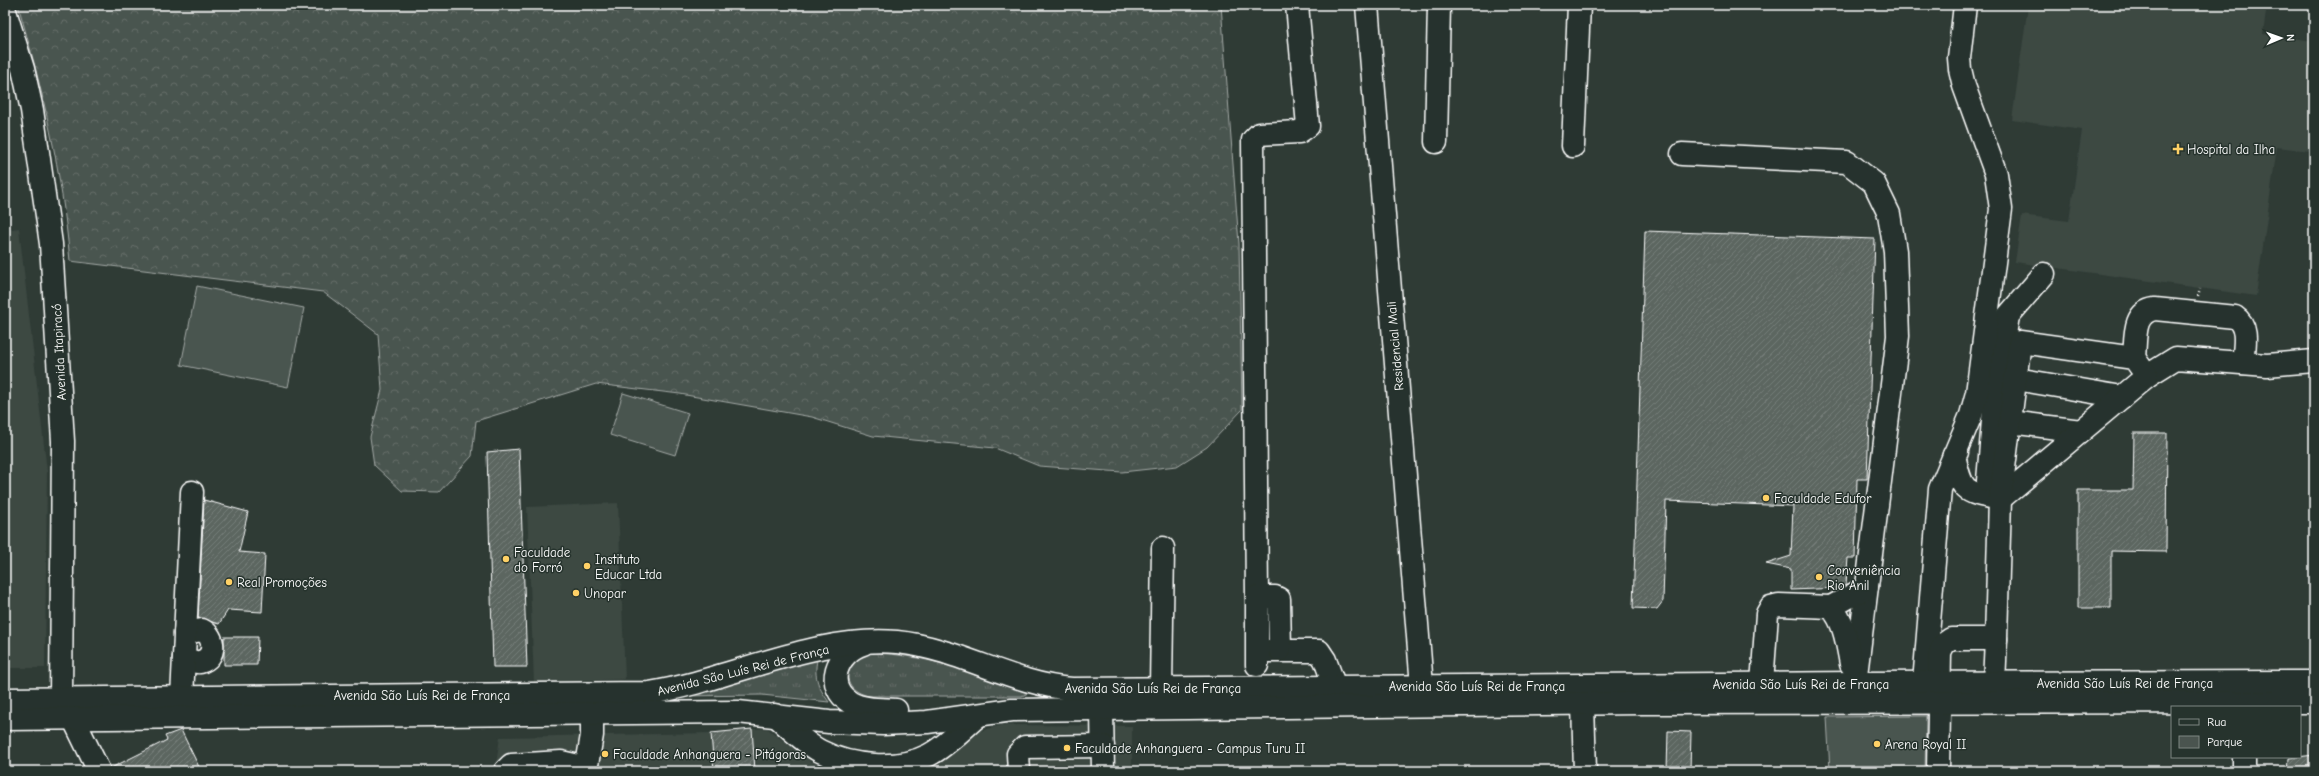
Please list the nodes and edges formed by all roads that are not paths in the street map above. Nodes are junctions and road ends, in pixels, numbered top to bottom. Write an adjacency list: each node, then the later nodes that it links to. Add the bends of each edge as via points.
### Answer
1 (1297, 5): 25 (main road, via 1308,126 1299,132 1259,134 1253,140)
2 (1367, 5): 35 (main road, Residencial Mali)
3 (1439, 5): 7 (main road)
4 (1579, 5): 8 (main road)
5 (1965, 5): 20 (main road, via 1960,69 1996,174 2000,209 1977,393 1971,415)
6 (5, 11): 42 (main road, Avenida Itapiracó, via 32,110 52,244 63,441)
7 (1436, 142)
8 (1574, 146)
9 (1682, 154): 24 (main road, via 1846,162 1874,183 1889,214 1895,250 1898,336)
10 (2044, 274): 16 (main road, via 2008,316)
11 (2134, 358): 13 (main road, via 2140,317 2146,310 2155,309 2235,317 2243,325 2244,331); 14 (main road); 15 (main road, via 2020,342)
12 (2314, 361): 13 (main road, via 2267,365)
13 (2242, 363): 14 (main road, via 2176,358)
14 (2147, 376): 17 (main road)
15 (2016, 379): 17 (main road); 18 (main road)
16 (1996, 396): 20 (main road, via 1975,435); 22 (main road, via 1987,486)
17 (2122, 397): 19 (main road)
18 (2010, 422): 19 (main road); 22 (main road)
19 (2081, 431): 22 (main road)
20 (1954, 455): 22 (main road, via 1958,475 1966,490); 39 (main road, via 1940,489)
21 (192, 492): 40 (main road)
22 (2000, 499): 27 (main road)
23 (1163, 548): 37 (main road)
24 (1867, 587): 26 (main road); 32 (main road)
25 (1257, 597): 29 (main road, via 1275,596 1279,599); 30 (main road)
26 (1831, 607): 32 (main road, via 1844,631); 34 (main road, via 1771,607 1767,614)
27 (1996, 638): 33 (main road); 39 (main road, via 1951,639 1944,644 1940,652)
28 (868, 642): 37 (main road, Avenida São Luís Rei de França, via 898,642 930,648 1018,679 1056,688); 40 (main road, Avenida São Luís Rei de França, via 812,650 682,688 649,693); 49 (main road, via 847,651 838,664 836,678 839,689 850,702 868,708)
29 (1280, 650): 30 (main road, via 1266,652); 36 (main road, via 1319,651)
30 (1257, 665): 38 (main road)
31 (2314, 682): 33 (main road, Avenida São Luís Rei de França)
32 (1855, 683): 34 (main road, Avenida São Luís Rei de França); 39 (main road, Avenida São Luís Rei de França)
33 (1994, 683): 39 (main road, Avenida São Luís Rei de França)
34 (1762, 684): 35 (main road, Avenida São Luís Rei de França)
35 (1422, 686): 36 (main road, Avenida São Luís Rei de França)
36 (1335, 687): 38 (main road, Avenida São Luís Rei de França)
37 (1161, 688): 38 (main road, Avenida São Luís Rei de França)
38 (1251, 688)
39 (1934, 689): 44 (main road, Avenida São Luís Rei de França); 45 (main road, Avenida São Luís Rei de França); 61 (main road)
40 (182, 697): 42 (main road, Avenida São Luís Rei de França)
41 (5, 698): 42 (main road, Avenida São Luís Rei de França)
42 (61, 698)
43 (2314, 702): 45 (main road, Avenida São Luís Rei de França)
44 (1583, 704): 46 (main road, Avenida São Luís Rei de França); 60 (main road)
45 (2243, 704)
46 (1102, 709): 49 (main road, Avenida São Luís Rei de França, via 1012,710); 52 (main road)
47 (592, 713): 48 (main road, Avenida São Luís Rei de França, via 738,712); 50 (main road, Avenida São Luís Rei de França); 57 (main road, via 592,735)
48 (775, 715): 49 (main road, Avenida São Luís Rei de França, via 829,722 883,724 927,722); 49 (main road, via 801,738 830,756 844,761 881,764 905,763 931,754)
49 (979, 715)
50 (73, 718): 51 (main road, Avenida São Luís Rei de França); 54 (main road)
51 (5, 719)
52 (1103, 746): 58 (main road, via 1025,747 1018,754); 59 (main road)
53 (2244, 758): 62 (main road)
54 (99, 771)
55 (505, 771): 56 (main road, via 511,765 561,762 574,765)
56 (577, 771)
57 (586, 771)
58 (1019, 771)
59 (1103, 771)
60 (1584, 771)
61 (1938, 771)
62 (2244, 771)

